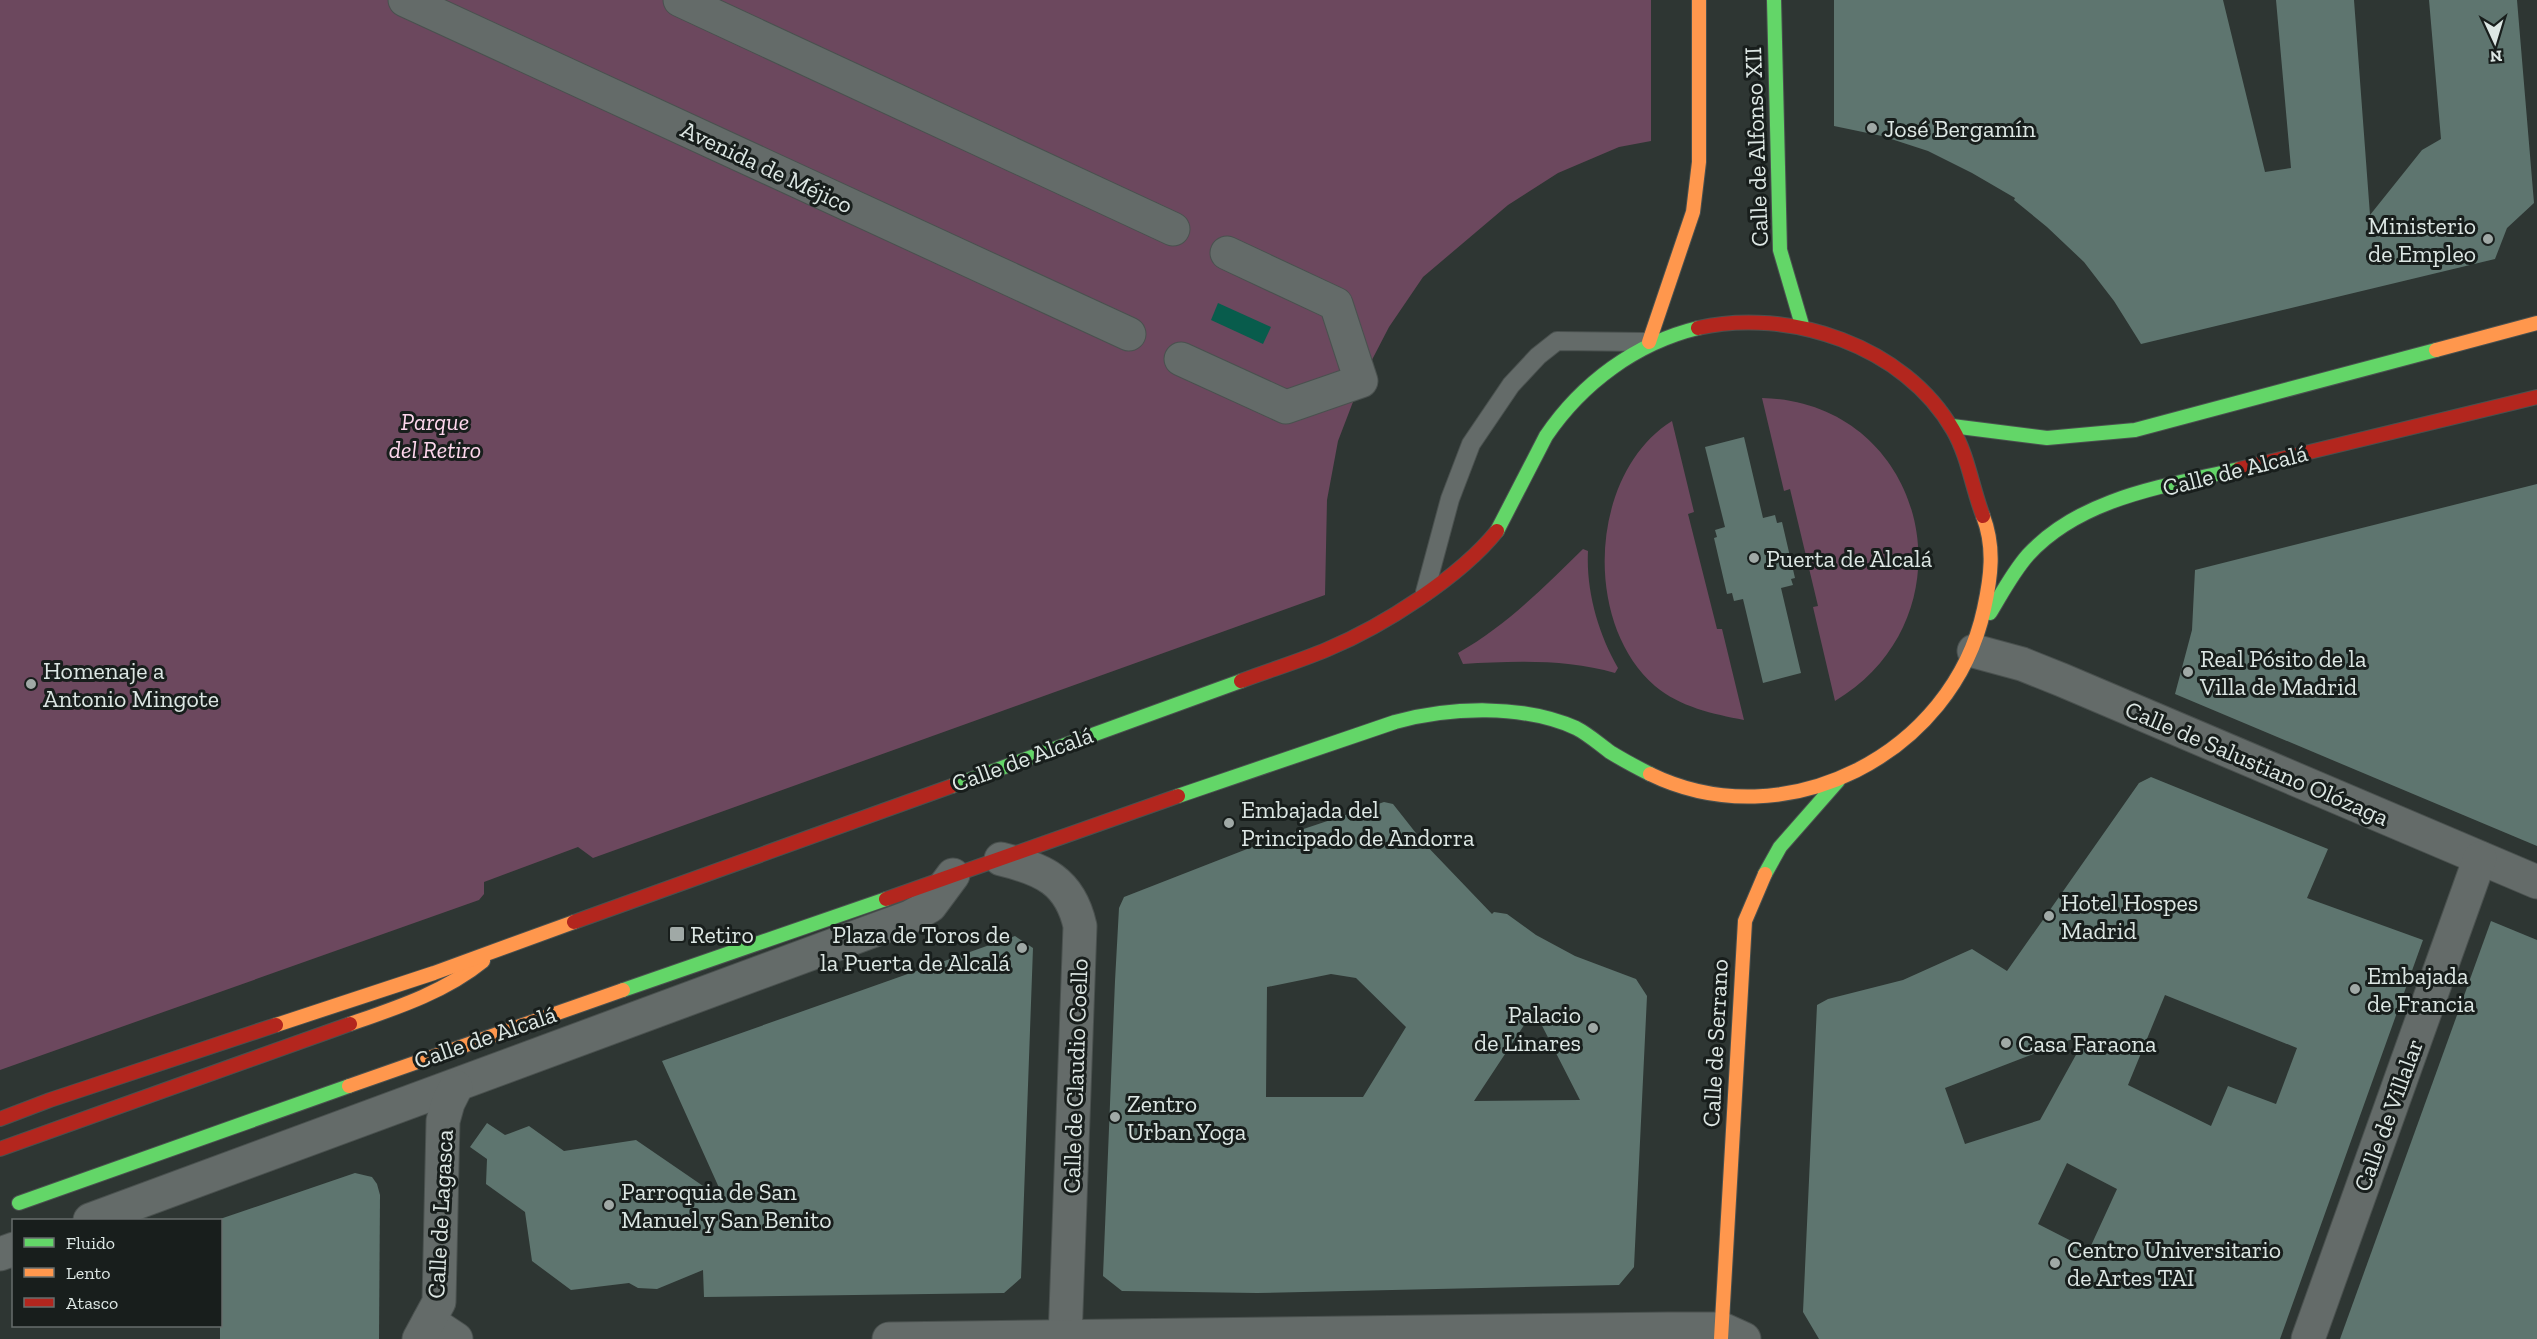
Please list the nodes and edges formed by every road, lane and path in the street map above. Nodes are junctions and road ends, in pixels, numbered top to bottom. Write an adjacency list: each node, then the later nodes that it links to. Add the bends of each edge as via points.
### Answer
1 (405, 0): 9 (street, Avenida de Méjico)
2 (680, 0): 5 (street)
3 (1699, 0): 10 (main road, via 1698,162 1693,212)
4 (1774, 0): 8 (main road, Calle de Alfonso XII, via 1780,250)
5 (1173, 229)
6 (1227, 253): 11 (street, via 1336,304 1360,381 1286,407)
7 (2537, 322): 13 (main road, via 2135,430 2047,438)
8 (1802, 325): 10 (main road, Calle de Alcalá, via 1749,320 1706,324); 13 (main road, Calle de Alcalá, via 1845,338 1881,357 1918,386)
9 (1129, 334)
10 (1649, 342): 14 (main road, Calle de Alcalá, via 1593,379 1553,424 1510,511 1484,546); 14 (lane, via 1557,341 1512,385 1471,444 1450,499)
11 (1181, 359)
12 (2537, 396): 15 (main road, Calle de Alcalá, via 2126,496 2090,509 2046,539 2020,566)
13 (1952, 426): 15 (main road, Calle de Alcalá, via 1991,542 1990,582)
14 (1424, 596): 21 (main road, Calle de Alcalá, via 1329,649)
15 (1978, 638): 16 (main road, Calle de Alcalá, via 1952,690 1917,732 1880,760); 17 (street, Calle de Salustiano Olózaga, via 2022,664)
16 (1839, 779): 18 (main road, Calle de Alcalá, via 1768,798 1720,796 1686,789 1624,761 1575,728 1535,715 1482,712 1405,719 1320,745); 30 (main road, Calle de Serrano, via 1779,847 1745,921)
17 (2480, 858): 20 (street, Calle de Salustiano Olózaga); 34 (street, Calle de Villalar)
18 (1001, 859): 19 (main road, Calle de Alcalá); 31 (street, Calle de Claudio Coello, via 1027,865 1054,879 1070,895 1080,926)
19 (953, 875): 22 (street, Calle de Alcalá, via 930,906 910,917); 27 (main road, Calle de Alcalá)
20 (2537, 882)
21 (498, 949): 23 (main road, Calle de Alcalá); 26 (main road, Calle de Alcalá, via 466,975 412,1002)
22 (456, 1087): 28 (street, Calle de Alcalá); 29 (street, Calle de Lagasca, via 443,1121 439,1302)
23 (50, 1100): 24 (main road); 25 (main road, Calle de Alcalá)
24 (0, 1114)
25 (0, 1119)
26 (0, 1149)
27 (19, 1203)
28 (95, 1219)
29 (424, 1330): 32 (street)
30 (1729, 1336): 31 (street)
31 (1065, 1337): 33 (street)
32 (456, 1339)
33 (889, 1339)
34 (2308, 1339)

